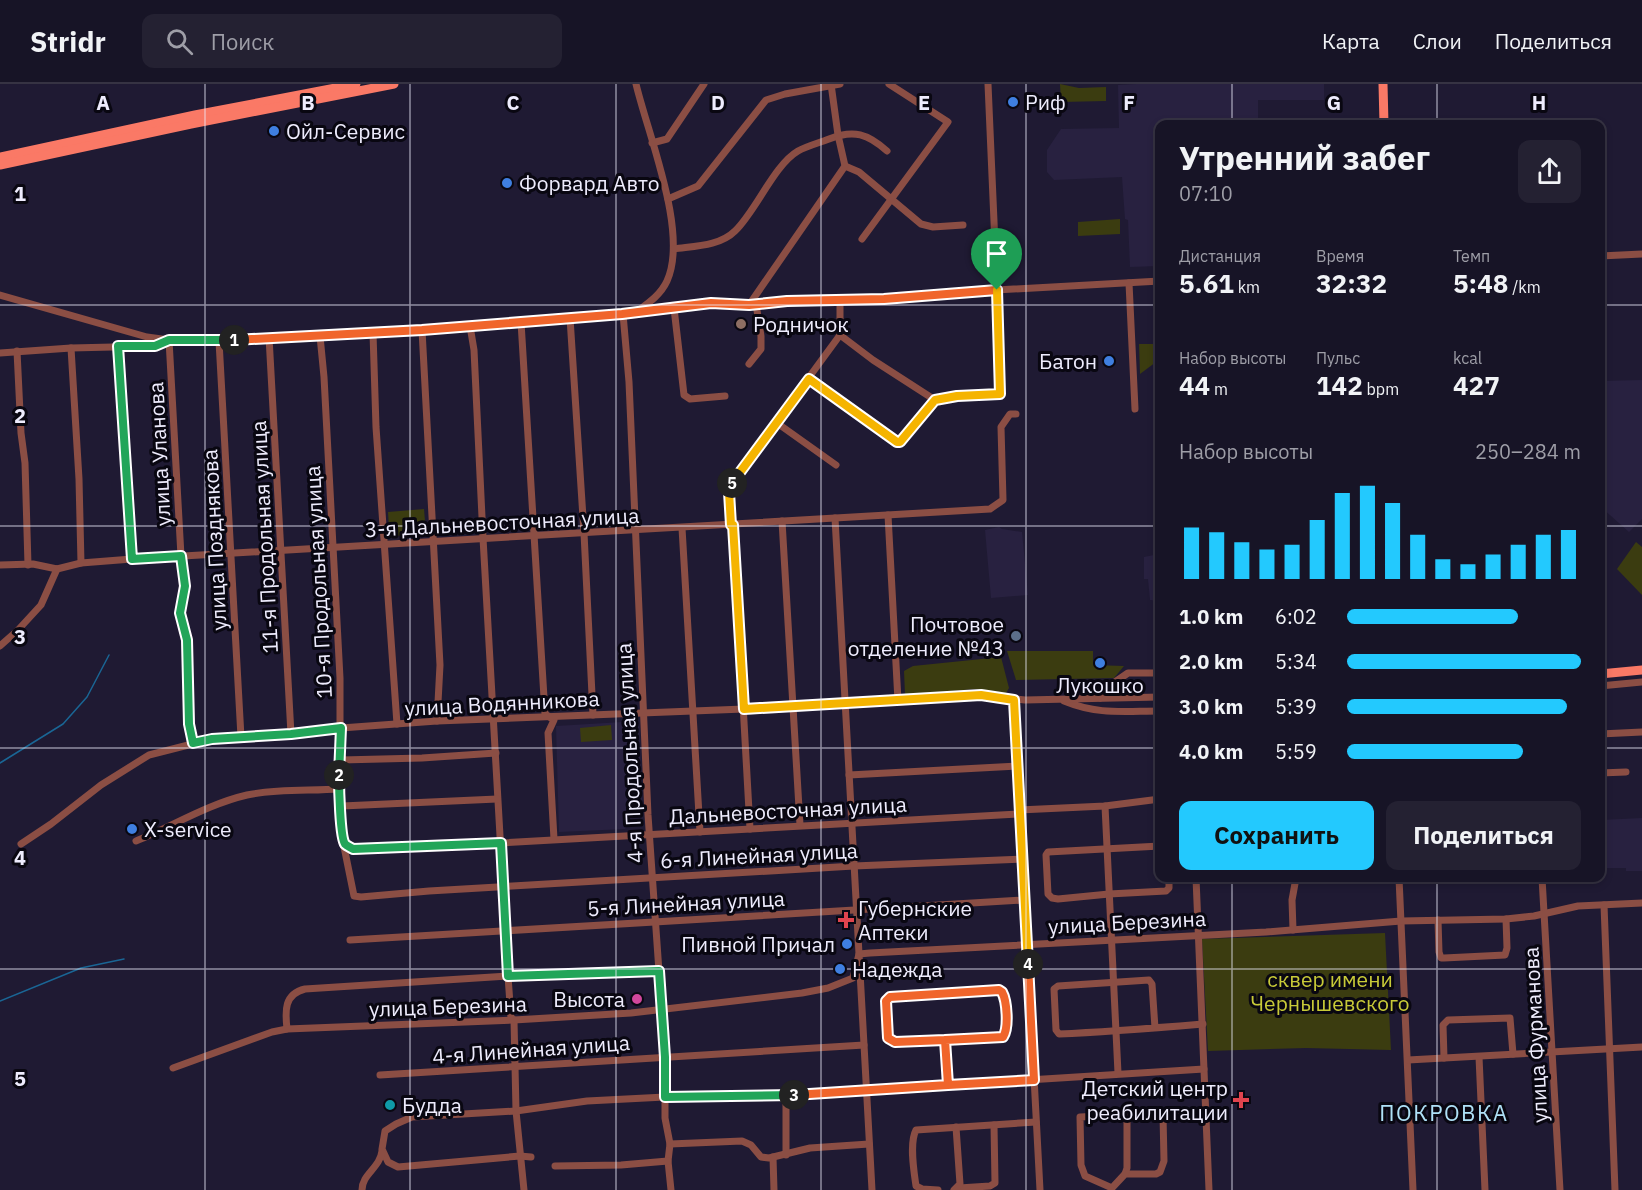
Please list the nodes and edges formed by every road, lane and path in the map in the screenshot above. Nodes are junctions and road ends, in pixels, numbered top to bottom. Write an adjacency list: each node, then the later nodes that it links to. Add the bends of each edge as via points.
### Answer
1 (356, 84): 14 (main road)
2 (394, 84): 15 (main road)
3 (636, 84): 12 (street)
4 (704, 84): 12 (street, via 666,139)
5 (840, 84): 9 (street)
6 (889, 84): 18 (street, via 948,122)
7 (988, 84): 26 (street)
8 (1383, 84): 10 (main road)
9 (831, 85): 11 (street); 17 (street, via 766,100 698,186)
10 (1384, 120)
11 (838, 135): 13 (street, via 868,136); 16 (street); 21 (street, via 797,152 728,237 716,243)
12 (652, 143): 17 (street)
13 (887, 151)
14 (0, 157)
15 (0, 165)
16 (845, 166): 18 (street, via 859,172); 29 (street)
17 (668, 199): 21 (street)
18 (891, 200): 19 (street, via 921,224); 20 (street)
19 (963, 225)
20 (862, 239)
21 (674, 249): 31 (street, via 672,267 660,292)
22 (1642, 254): 23 (street)
23 (1605, 256)
24 (1155, 281): 25 (street)
25 (1129, 283): 26 (street); 51 (street)
26 (997, 290): 28 (street); 50 (street, via 1000,394)
27 (0, 295): 41 (street)
28 (840, 299): 29 (street); 38 (street)
29 (752, 305): 30 (street, via 711,303); 47 (street, via 761,349)
30 (674, 308): 31 (street); 49 (street, via 684,395 690,399)
31 (637, 312): 32 (street)
32 (622, 314): 33 (street); 60 (street, 4-я Продольная улица, via 629,382)
33 (570, 318): 34 (street); 61 (street)
34 (521, 322): 35 (street); 62 (street)
35 (470, 326): 36 (street); 63 (street)
36 (422, 330): 37 (street); 64 (street)
37 (373, 333): 39 (street); 65 (street)
38 (840, 335): 48 (street); 50 (street)
39 (320, 336): 40 (street); 66 (street, 10-я Продольная улица)
40 (269, 337): 42 (street); 67 (street, 11-я Продольная улица)
41 (169, 340): 42 (street); 43 (street, via 155,346); 69 (street, улица Уланова)
42 (219, 341): 68 (street, улица Позднякова)
43 (118, 346): 44 (street); 70 (street)
44 (71, 348): 45 (street); 71 (street)
45 (17, 351): 46 (street); 72 (street)
46 (0, 353)
47 (749, 364)
48 (809, 379): 50 (street, via 897,442); 53 (street)
49 (725, 396)
50 (935, 400)
51 (1135, 409)
52 (1013, 414): 55 (street, 3-я Дальневосточная улица, via 1001,427 1003,500 990,509)
53 (777, 423): 54 (street); 58 (street, via 730,485)
54 (836, 465)
55 (888, 515): 56 (street, 3-я Дальневосточная улица); 85 (street)
56 (835, 518): 57 (street, 3-я Дальневосточная улица); 86 (street)
57 (782, 521): 58 (street, 3-я Дальневосточная улица); 87 (street)
58 (732, 525): 59 (street, 3-я Дальневосточная улица); 88 (street)
59 (682, 528): 60 (street, 3-я Дальневосточная улица); 89 (street)
60 (634, 530): 61 (street, 3-я Дальневосточная улица); 91 (street, 4-я Продольная улица)
61 (584, 533): 62 (street, 3-я Дальневосточная улица); 92 (street)
62 (534, 536): 63 (street, 3-я Дальневосточная улица); 93 (street, via 545,714)
63 (483, 538): 64 (street, 3-я Дальневосточная улица); 94 (street)
64 (434, 541): 65 (street, 3-я Дальневосточная улица); 95 (street, via 440,664)
65 (385, 544): 66 (street, 3-я Дальневосточная улица); 96 (street)
66 (333, 547): 67 (street, 3-я Дальневосточная улица); 97 (street, 10-я Продольная улица)
67 (281, 549): 68 (street, 3-я Дальневосточная улица); 99 (street, 11-я Продольная улица)
68 (232, 553): 69 (street, 3-я Дальневосточная улица); 101 (street, улица Позднякова)
69 (181, 556): 70 (street, 3-я Дальневосточная улица); 102 (street, улица Уланова, via 185,586 180,613 187,640)
70 (132, 559): 71 (street, 3-я Дальневосточная улица)
71 (81, 563): 74 (street, 3-я Дальневосточная улица)
72 (28, 564): 73 (street, 3-я Дальневосточная улица); 74 (street, 3-я Дальневосточная улица)
73 (0, 565)
74 (57, 569): 75 (street, via 41,605)
75 (0, 646)
76 (1642, 670): 78 (main road)
77 (1155, 673): 82 (street, via 1128,673)
78 (1605, 674)
79 (1642, 682): 80 (street)
80 (1605, 686)
81 (1155, 697): 82 (street, улица Водянникова)
82 (1100, 698): 84 (street, улица Водянникова)
83 (1014, 700): 84 (street, улица Водянникова); 85 (street, улица Водянникова, via 981,695); 105 (street)
84 (1061, 700): 90 (street, via 1099,712)
85 (898, 701): 86 (street, улица Водянникова)
86 (844, 704): 87 (street, улица Водянникова); 108 (street)
87 (793, 706): 88 (street, улица Водянникова); 116 (street)
88 (744, 709): 89 (street, улица Водянникова); 117 (street)
89 (693, 711): 91 (street, улица Водянникова); 118 (street)
90 (1155, 711)
91 (643, 714): 92 (street, улица Водянникова); 119 (street, 4-я Продольная улица)
92 (593, 715): 93 (street, улица Водянникова)
93 (549, 716): 94 (street, улица Водянникова); 120 (street, via 554,720 548,733)
94 (495, 719): 95 (street, улица Водянникова); 103 (street)
95 (437, 721): 96 (street, улица Водянникова)
96 (397, 724): 97 (street, улица Водянникова)
97 (341, 728): 99 (street, улица Водянникова); 104 (street, 10-я Продольная улица)
98 (1642, 732): 100 (street)
99 (291, 734): 101 (street, улица Водянникова)
100 (1605, 734)
101 (241, 737): 102 (street, улица Водянникова)
102 (193, 743): 123 (street, улица Водянникова, via 149,755)
103 (496, 753): 104 (street); 110 (street)
104 (341, 760): 109 (street, 10-я Продольная улица)
105 (1018, 766): 108 (street); 114 (street)
106 (1626, 772): 107 (street)
107 (1605, 773)
108 (849, 775): 115 (street)
109 (339, 789): 112 (street, 10-я Продольная улица); 121 (street, via 243,796)
110 (497, 799): 112 (street); 122 (street)
111 (1155, 800): 113 (street, Дальневосточная улица)
112 (342, 806): 124 (street, 10-я Продольная улица, via 340,827)
113 (1105, 806): 114 (street, Дальневосточная улица); 126 (street)
114 (1019, 812): 115 (street, Дальневосточная улица); 127 (street)
115 (852, 824): 116 (street, Дальневосточная улица); 128 (street)
116 (800, 825): 117 (street, Дальневосточная улица)
117 (750, 829): 118 (street, Дальневосточная улица)
118 (700, 832): 119 (street, Дальневосточная улица)
119 (650, 834): 120 (street, Дальневосточная улица); 129 (street, 4-я Продольная улица)
120 (554, 839): 122 (street, Дальневосточная улица)
121 (136, 841)
122 (501, 843): 124 (street, Дальневосточная улица, via 357,851); 135 (street)
123 (21, 844)
124 (345, 844): 137 (street, 10-я Продольная улица)
125 (1155, 846): 126 (street)
126 (1107, 848): 136 (street); 136 (street, via 1050,851 1046,855 1048,894 1052,898)
127 (1022, 859): 128 (street, 6-я Линейная улица); 138 (street)
128 (854, 866): 129 (street, 6-я Линейная улица); 141 (street)
129 (653, 878): 135 (street, 6-я Линейная улица); 146 (street, 4-я Продольная улица)
130 (1169, 882): 136 (street, via 1166,891)
131 (1196, 882): 149 (street)
132 (1295, 882): 148 (street)
133 (1399, 882): 145 (street)
134 (1542, 882): 142 (street, улица Фурманова)
135 (504, 887): 137 (street, 6-я Линейная улица); 147 (street)
136 (1109, 894): 150 (street)
137 (354, 896)
138 (1024, 900): 141 (street, 5-я Линейная улица); 152 (street)
139 (1642, 903): 140 (street, улица Березина)
140 (1604, 905): 142 (street, улица Березина); 166 (street)
141 (857, 909): 146 (street, 5-я Линейная улица); 153 (street)
142 (1545, 914): 143 (street, улица Березина); 167 (street, улица Фурманова)
143 (1506, 919): 144 (street, улица Березина); 144 (street, via 1506,953 1502,957 1441,958)
144 (1438, 920): 145 (street, улица Березина)
145 (1401, 921): 148 (street, улица Березина); 172 (street)
146 (656, 922): 147 (street, 5-я Линейная улица); 154 (street, 4-я Продольная улица)
147 (506, 930): 151 (street, 5-я Линейная улица); 155 (street)
148 (1293, 930): 149 (street, улица Березина)
149 (1199, 934): 150 (street, улица Березина); 159 (street)
150 (1113, 939): 152 (street, улица Березина); 156 (street)
151 (350, 940)
152 (1027, 944): 153 (street, улица Березина); 178 (street)
153 (859, 954): 157 (street, улица Березина, via 853,978 828,988); 164 (street)
154 (659, 971): 155 (street); 157 (street, 4-я Продольная улица)
155 (508, 976): 158 (street); 161 (street, via 298,990 287,1001)
156 (1114, 982): 160 (street, via 1149,980); 162 (street); 162 (street, via 1056,987 1056,1030 1059,1034)
157 (661, 1010): 158 (street, улица Березина); 169 (street, 4-я Продольная улица)
158 (514, 1020): 161 (street, улица Березина); 173 (street)
159 (1203, 1024): 160 (street); 175 (street)
160 (1155, 1028): 162 (street)
161 (287, 1029): 174 (street, улица Березина)
162 (1117, 1031): 176 (street)
163 (945, 1040): 163 (street, via 891,1041 888,999 1002,992 1006,1031 1003,1037); 179 (street)
164 (864, 1045): 169 (street, 4-я Линейная улица); 180 (street)
165 (1642, 1047): 166 (street)
166 (1609, 1048): 167 (street); 213 (street)
167 (1552, 1051): 168 (street); 212 (street, улица Фурманова)
168 (1513, 1054): 170 (street); 171 (street, via 1510,1018 1448,1020 1443,1025)
169 (665, 1057): 173 (street, 4-я Линейная улица); 182 (street, 4-я Продольная улица)
170 (1479, 1057): 171 (street); 211 (street)
171 (1444, 1058): 172 (street)
172 (1408, 1060): 210 (street)
173 (514, 1066): 177 (street, 4-я Линейная улица); 183 (street)
174 (174, 1068)
175 (1204, 1070): 176 (street); 184 (street)
176 (1118, 1073): 178 (street)
177 (380, 1076)
178 (1034, 1080): 179 (street); 187 (street)
179 (948, 1085): 180 (street)
180 (866, 1090): 181 (street); 191 (street)
181 (786, 1095): 182 (street); 193 (street)
182 (665, 1097): 183 (street, via 587,1101); 190 (street, 4-я Продольная улица)
183 (516, 1111): 192 (street, via 412,1117 385,1131); 194 (street)
184 (1205, 1111): 185 (street); 209 (street)
185 (1163, 1115): 186 (street); 199 (street, via 1162,1169 1156,1174)
186 (1127, 1116): 199 (street); 201 (street, via 1083,1116 1079,1120 1082,1169 1088,1178)
187 (1036, 1122): 188 (street); 208 (street)
188 (994, 1125): 189 (street); 200 (street, via 995,1183)
189 (956, 1127): 200 (street); 207 (street, via 920,1129 914,1133 916,1186)
190 (670, 1144): 196 (street, via 742,1141 761,1157); 197 (street, 4-я Продольная улица)
191 (869, 1144): 193 (street, via 810,1148); 206 (street)
192 (382, 1149): 194 (street, via 395,1167); 202 (street, via 379,1164 364,1181)
193 (786, 1155): 196 (street)
194 (520, 1156): 195 (street); 203 (street)
195 (531, 1157)
196 (773, 1157): 205 (street)
197 (668, 1161): 198 (street); 204 (street, 4-я Продольная улица)
198 (555, 1166)
199 (1125, 1174): 201 (street)
200 (957, 1189)
201 (1112, 1189)
202 (362, 1190)
203 (524, 1190)
204 (671, 1190)
205 (774, 1190)
206 (872, 1190)
207 (938, 1190)
208 (1040, 1190)
209 (1209, 1190)
210 (1413, 1190)
211 (1485, 1190)
212 (1560, 1190)
213 (1615, 1190)

